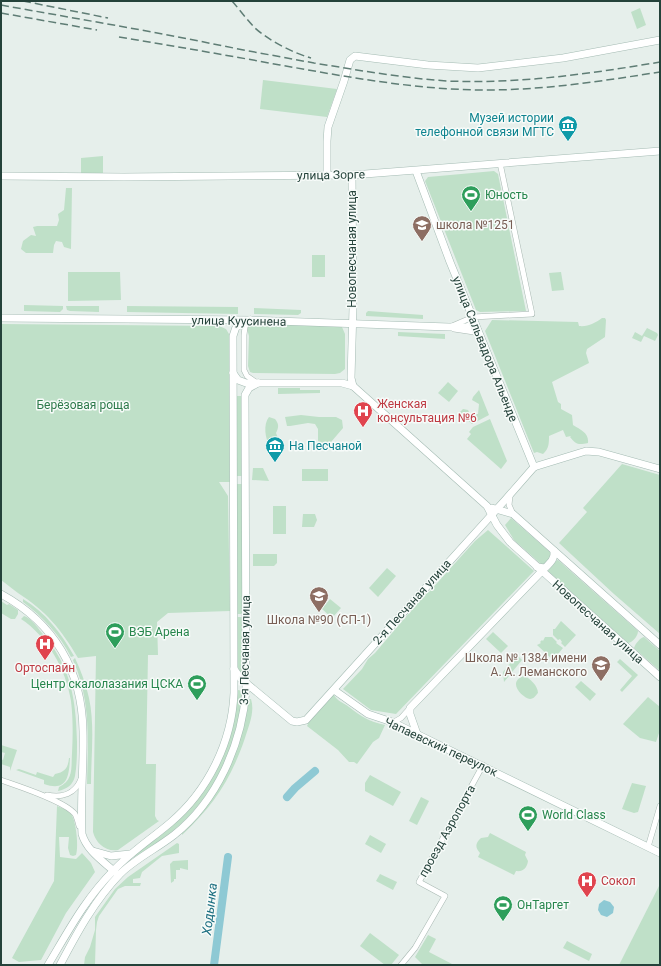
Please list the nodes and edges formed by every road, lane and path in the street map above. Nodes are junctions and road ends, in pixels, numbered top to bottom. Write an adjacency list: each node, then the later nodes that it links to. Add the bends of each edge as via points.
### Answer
1 (660, 40): 5 (street, via 563,58 478,68 356,56 350,60 328,127)
2 (660, 151): 3 (street, улица Зорге)
3 (500, 163): 4 (street, улица Зорге); 11 (street, via 532,314)
4 (416, 171): 6 (street, улица Зорге); 11 (street, улица Сальвадора Альенде)
5 (327, 175): 6 (street, улица Зорге); 7 (street, улица Зорге)
6 (352, 175): 12 (street, Новопесчаная улица)
7 (1, 176)
8 (1, 318): 9 (street, улица Куусинена)
9 (220, 320): 10 (street, улица Куусинена); 13 (street); 16 (street, via 229,326)
10 (250, 320): 12 (street, улица Куусинена); 13 (street); 15 (street, via 245,327)
11 (474, 320): 14 (street, улица Куусинена, via 467,327); 17 (street, улица Сальвадора Альенде)
12 (353, 324): 14 (street, улица Куусинена); 19 (street, Новопесчаная улица)
13 (237, 326): 15 (street); 16 (street)
14 (449, 327): 17 (street, via 474,332)
15 (244, 335): 20 (street, via 244,370 247,376)
16 (233, 336): 18 (street, 3-я Песчаная улица)
17 (482, 337): 23 (street, улица Сальвадора Альенде)
18 (233, 372): 20 (street, via 240,382); 32 (street, 3-я Песчаная улица)
19 (351, 373): 21 (street, via 346,379); 22 (street, Новопесчаная улица)
20 (258, 383): 21 (street); 34 (street, 3-я Песчаная улица, via 249,388 245,395)
21 (336, 383): 22 (street)
22 (354, 386): 26 (street)
23 (534, 467): 24 (street, via 593,450); 25 (street)
24 (660, 469)
25 (511, 494): 26 (street); 27 (street, via 508,502)
26 (494, 512): 27 (street); 29 (street, Новопесчаная улица, via 497,525 510,542); 35 (street, 2-я Песчаная улица)
27 (513, 514): 28 (street, Новопесчаная улица)
28 (554, 551): 29 (street, via 554,558 550,563); 31 (street, Новопесчаная улица)
29 (539, 569): 33 (street, Новопесчаная улица); 39 (street)
30 (1, 594): 43 (street, via 40,623 56,641 70,667 78,687 81,707)
31 (660, 644)
32 (234, 668): 34 (street); 36 (street, 3-я Песчаная улица)
33 (660, 677)
34 (244, 681): 36 (street); 37 (street); 38 (street, 3-я Песчаная улица)
35 (334, 690): 37 (street, via 306,720 298,722 292,721); 40 (street, Чапаевский переулок, via 368,714)
36 (234, 693): 51 (street, 3-я Песчаная улица, via 225,740 201,788 170,824)
37 (260, 693): 38 (street, via 250,692)
38 (245, 701): 52 (street, 3-я Песчаная улица, via 241,726 231,755 211,793 176,834)
39 (410, 708): 40 (street, via 400,720); 41 (street)
40 (394, 722): 41 (street, Чапаевский переулок)
41 (417, 734): 42 (street, Чапаевский переулок)
42 (483, 765): 48 (street, Чапаевский переулок); 55 (street, проезд Аэропорта, via 419,882 445,896 415,948)
43 (82, 774): 45 (street, via 76,788 66,795); 47 (street)
44 (1, 780): 45 (street)
45 (38, 794): 47 (street, via 70,809 78,819)
46 (660, 806): 48 (street)
47 (82, 834): 49 (street)
48 (648, 847): 50 (street, Чапаевский переулок)
49 (91, 850): 51 (street, via 112,856); 52 (street)
50 (660, 853)
51 (130, 854): 52 (street, 3-я Песчаная улица)
52 (116, 873): 53 (street, via 83,906); 54 (street)
53 (48, 965)
54 (60, 965)
55 (401, 965)

